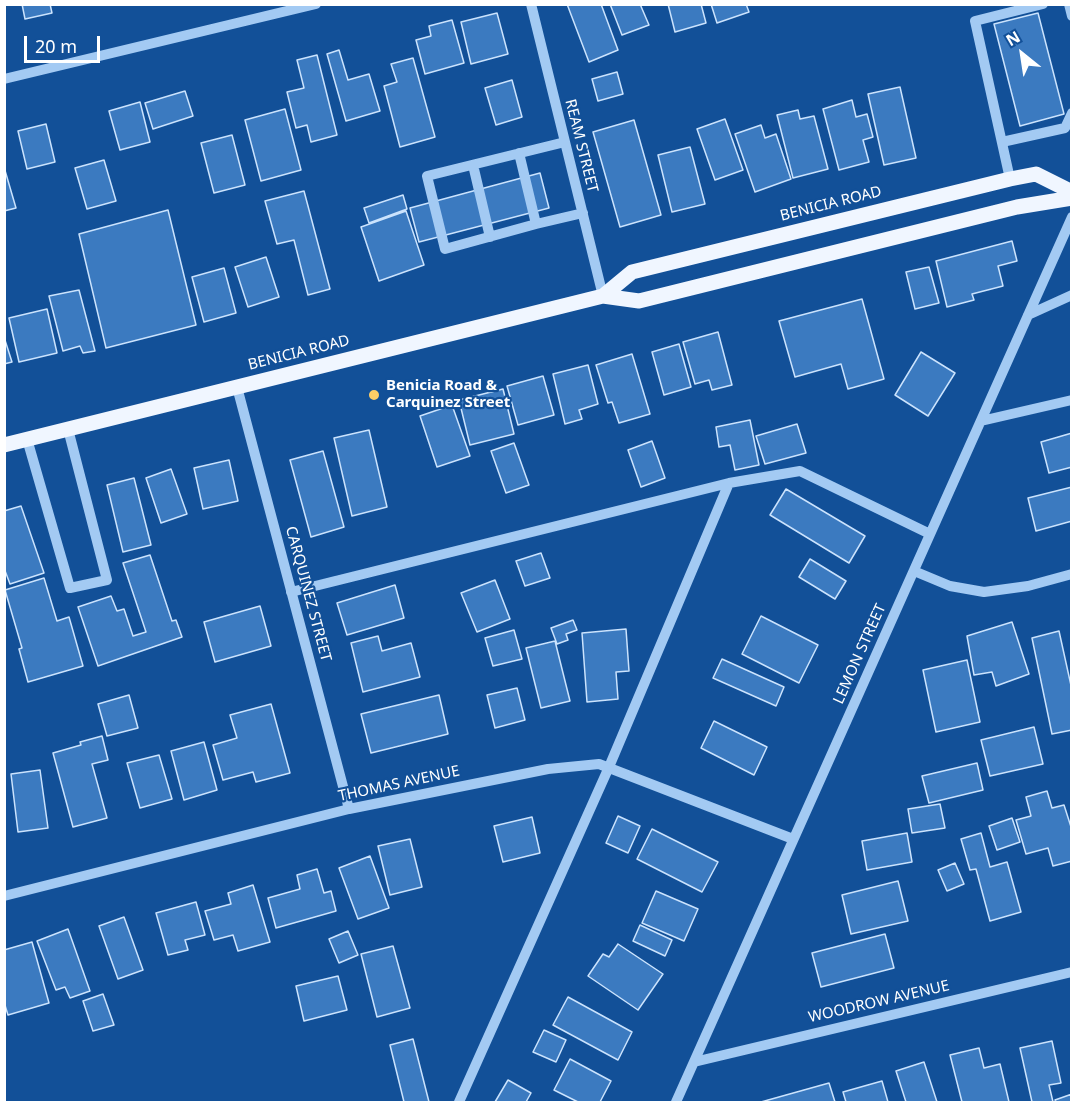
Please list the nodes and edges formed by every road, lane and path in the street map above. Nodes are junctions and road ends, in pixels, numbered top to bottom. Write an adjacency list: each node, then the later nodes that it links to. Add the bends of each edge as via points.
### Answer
1 (316, 4): 6 (street)
2 (531, 4): 8 (street, REAM STREET)
3 (1043, 4): 9 (street, via 975,21)
4 (1069, 4): 5 (street)
5 (1071, 16)
6 (4, 79)
7 (1071, 113): 9 (street, via 1065,128)
8 (565, 142): 10 (street); 15 (street, REAM STREET)
9 (1002, 142): 12 (street)
10 (519, 153): 11 (street); 17 (street)
11 (473, 165): 18 (street); 18 (street, via 427,176 445,249)
12 (1010, 178): 13 (main road, BENICIA ROAD, via 1036,174); 20 (main road, BENICIA ROAD, via 632,272)
13 (1071, 192)
14 (1071, 198): 20 (main road, BENICIA ROAD, via 1017,207 639,301)
15 (583, 213): 17 (street); 20 (street, REAM STREET)
16 (1071, 217): 21 (street, LEMON STREET)
17 (537, 224): 18 (street)
18 (490, 237)
19 (1071, 295): 21 (street)
20 (603, 296): 22 (main road, BENICIA ROAD)
21 (1028, 315): 24 (street, LEMON STREET)
22 (237, 387): 25 (main road, BENICIA ROAD); 32 (street, CARQUINEZ STREET)
23 (1071, 400): 24 (street)
24 (981, 421): 29 (street, LEMON STREET)
25 (68, 429): 26 (main road, BENICIA ROAD); 26 (street, via 107,580 70,588)
26 (27, 439): 27 (main road, BENICIA ROAD)
27 (4, 445)
28 (729, 483): 29 (street, via 800,471); 32 (street); 33 (street)
29 (930, 534): 30 (street, LEMON STREET)
30 (914, 571): 31 (street, via 950,586 984,592 1028,586); 35 (street, LEMON STREET)
31 (1071, 574)
32 (291, 592): 34 (street, CARQUINEZ STREET)
33 (609, 767): 34 (street, THOMAS AVENUE, via 599,764 548,769); 35 (street, THOMAS AVENUE); 39 (street)
34 (349, 809): 36 (street, THOMAS AVENUE)
35 (793, 839): 38 (street, LEMON STREET)
36 (4, 896)
37 (1071, 972): 38 (street, WOODROW AVENUE)
38 (694, 1062): 40 (street, LEMON STREET)
39 (459, 1102)
40 (676, 1102)

